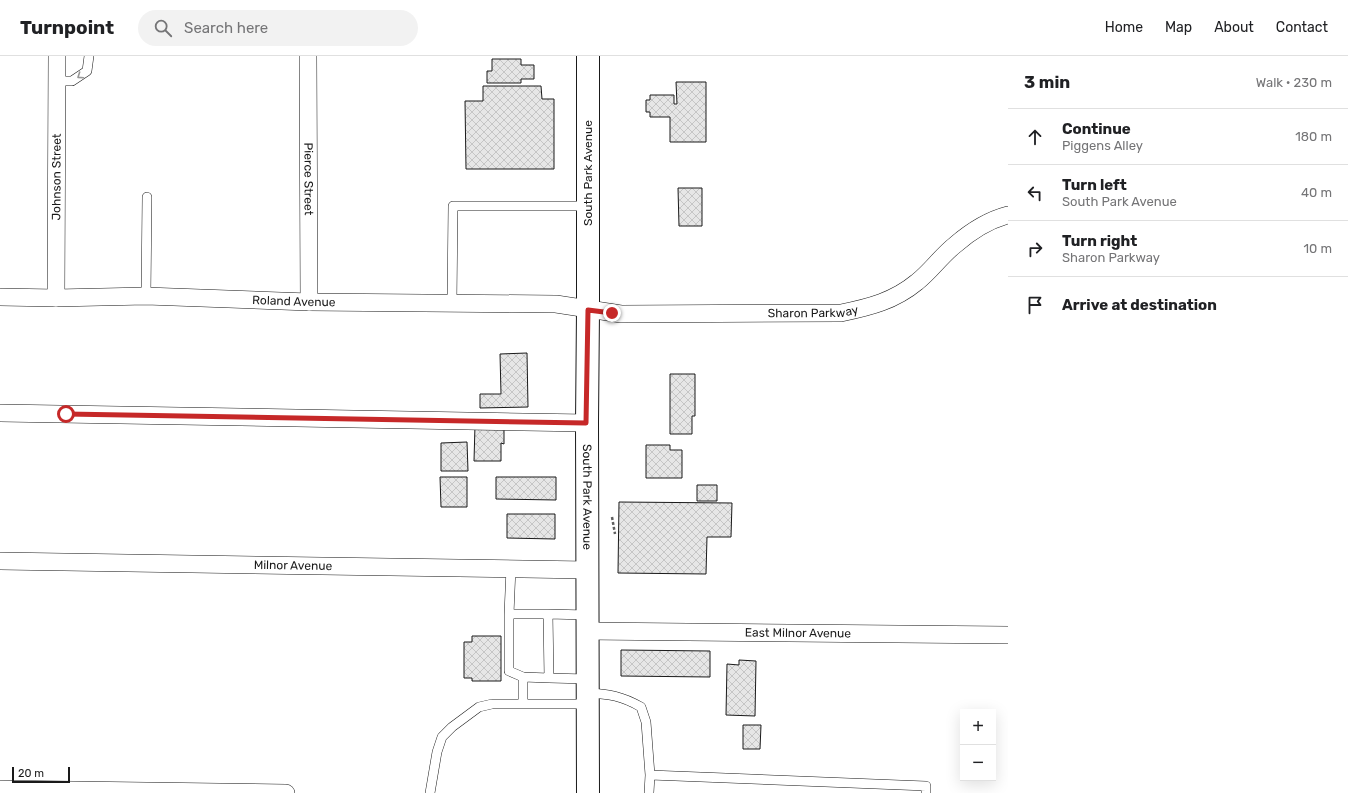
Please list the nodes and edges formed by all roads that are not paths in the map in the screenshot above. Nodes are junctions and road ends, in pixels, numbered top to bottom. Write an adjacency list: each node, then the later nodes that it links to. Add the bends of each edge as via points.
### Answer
1 (57, 56): 5 (street, Johnson Street)
2 (89, 56): 5 (lane, one-way to 5, via 87,71 72,81)
3 (308, 56): 12 (street, Pierce Street)
4 (588, 56): 7 (main road, South Park Avenue)
5 (57, 81): 11 (street, Johnson Street)
6 (147, 197): 9 (lane)
7 (588, 206): 13 (lane, via 453,206); 14 (main road, South Park Avenue)
8 (1008, 215): 14 (street, Sharon Parkway, via 977,229 954,245 918,282 897,296 870,307 841,313 621,314)
9 (146, 296): 11 (street, Roland Avenue); 12 (street, Roland Avenue)
10 (0, 297): 11 (street, Roland Avenue)
11 (56, 298)
12 (308, 302): 13 (street, Roland Avenue)
13 (452, 303): 14 (street, Roland Avenue, via 556,304)
14 (588, 310): 16 (main road, South Park Avenue)
15 (0, 413): 16 (street)
16 (586, 423): 19 (main road, South Park Avenue)
17 (0, 561): 18 (street, Milnor Avenue)
18 (511, 568): 19 (street, Milnor Avenue); 20 (lane)
19 (587, 570): 22 (main road, South Park Avenue)
20 (509, 614): 21 (lane); 24 (lane, via 509,671)
21 (548, 614): 22 (lane); 25 (lane)
22 (587, 623): 23 (street, East Milnor Avenue); 26 (main road, South Park Avenue)
23 (1008, 635)
24 (522, 677): 25 (lane); 27 (lane)
25 (549, 678): 26 (lane)
26 (588, 692): 27 (lane); 28 (lane, via 609,694 641,707 646,722); 33 (main road, South Park Avenue)
27 (523, 704): 32 (lane, via 492,704 479,707 452,727 442,737 437,752)
28 (650, 775): 29 (lane); 34 (lane)
29 (854, 788): 35 (lane, via 926,786)
30 (0, 789): 31 (street)
31 (286, 793)
32 (430, 793)
33 (588, 793)
34 (649, 793)
35 (926, 793)

